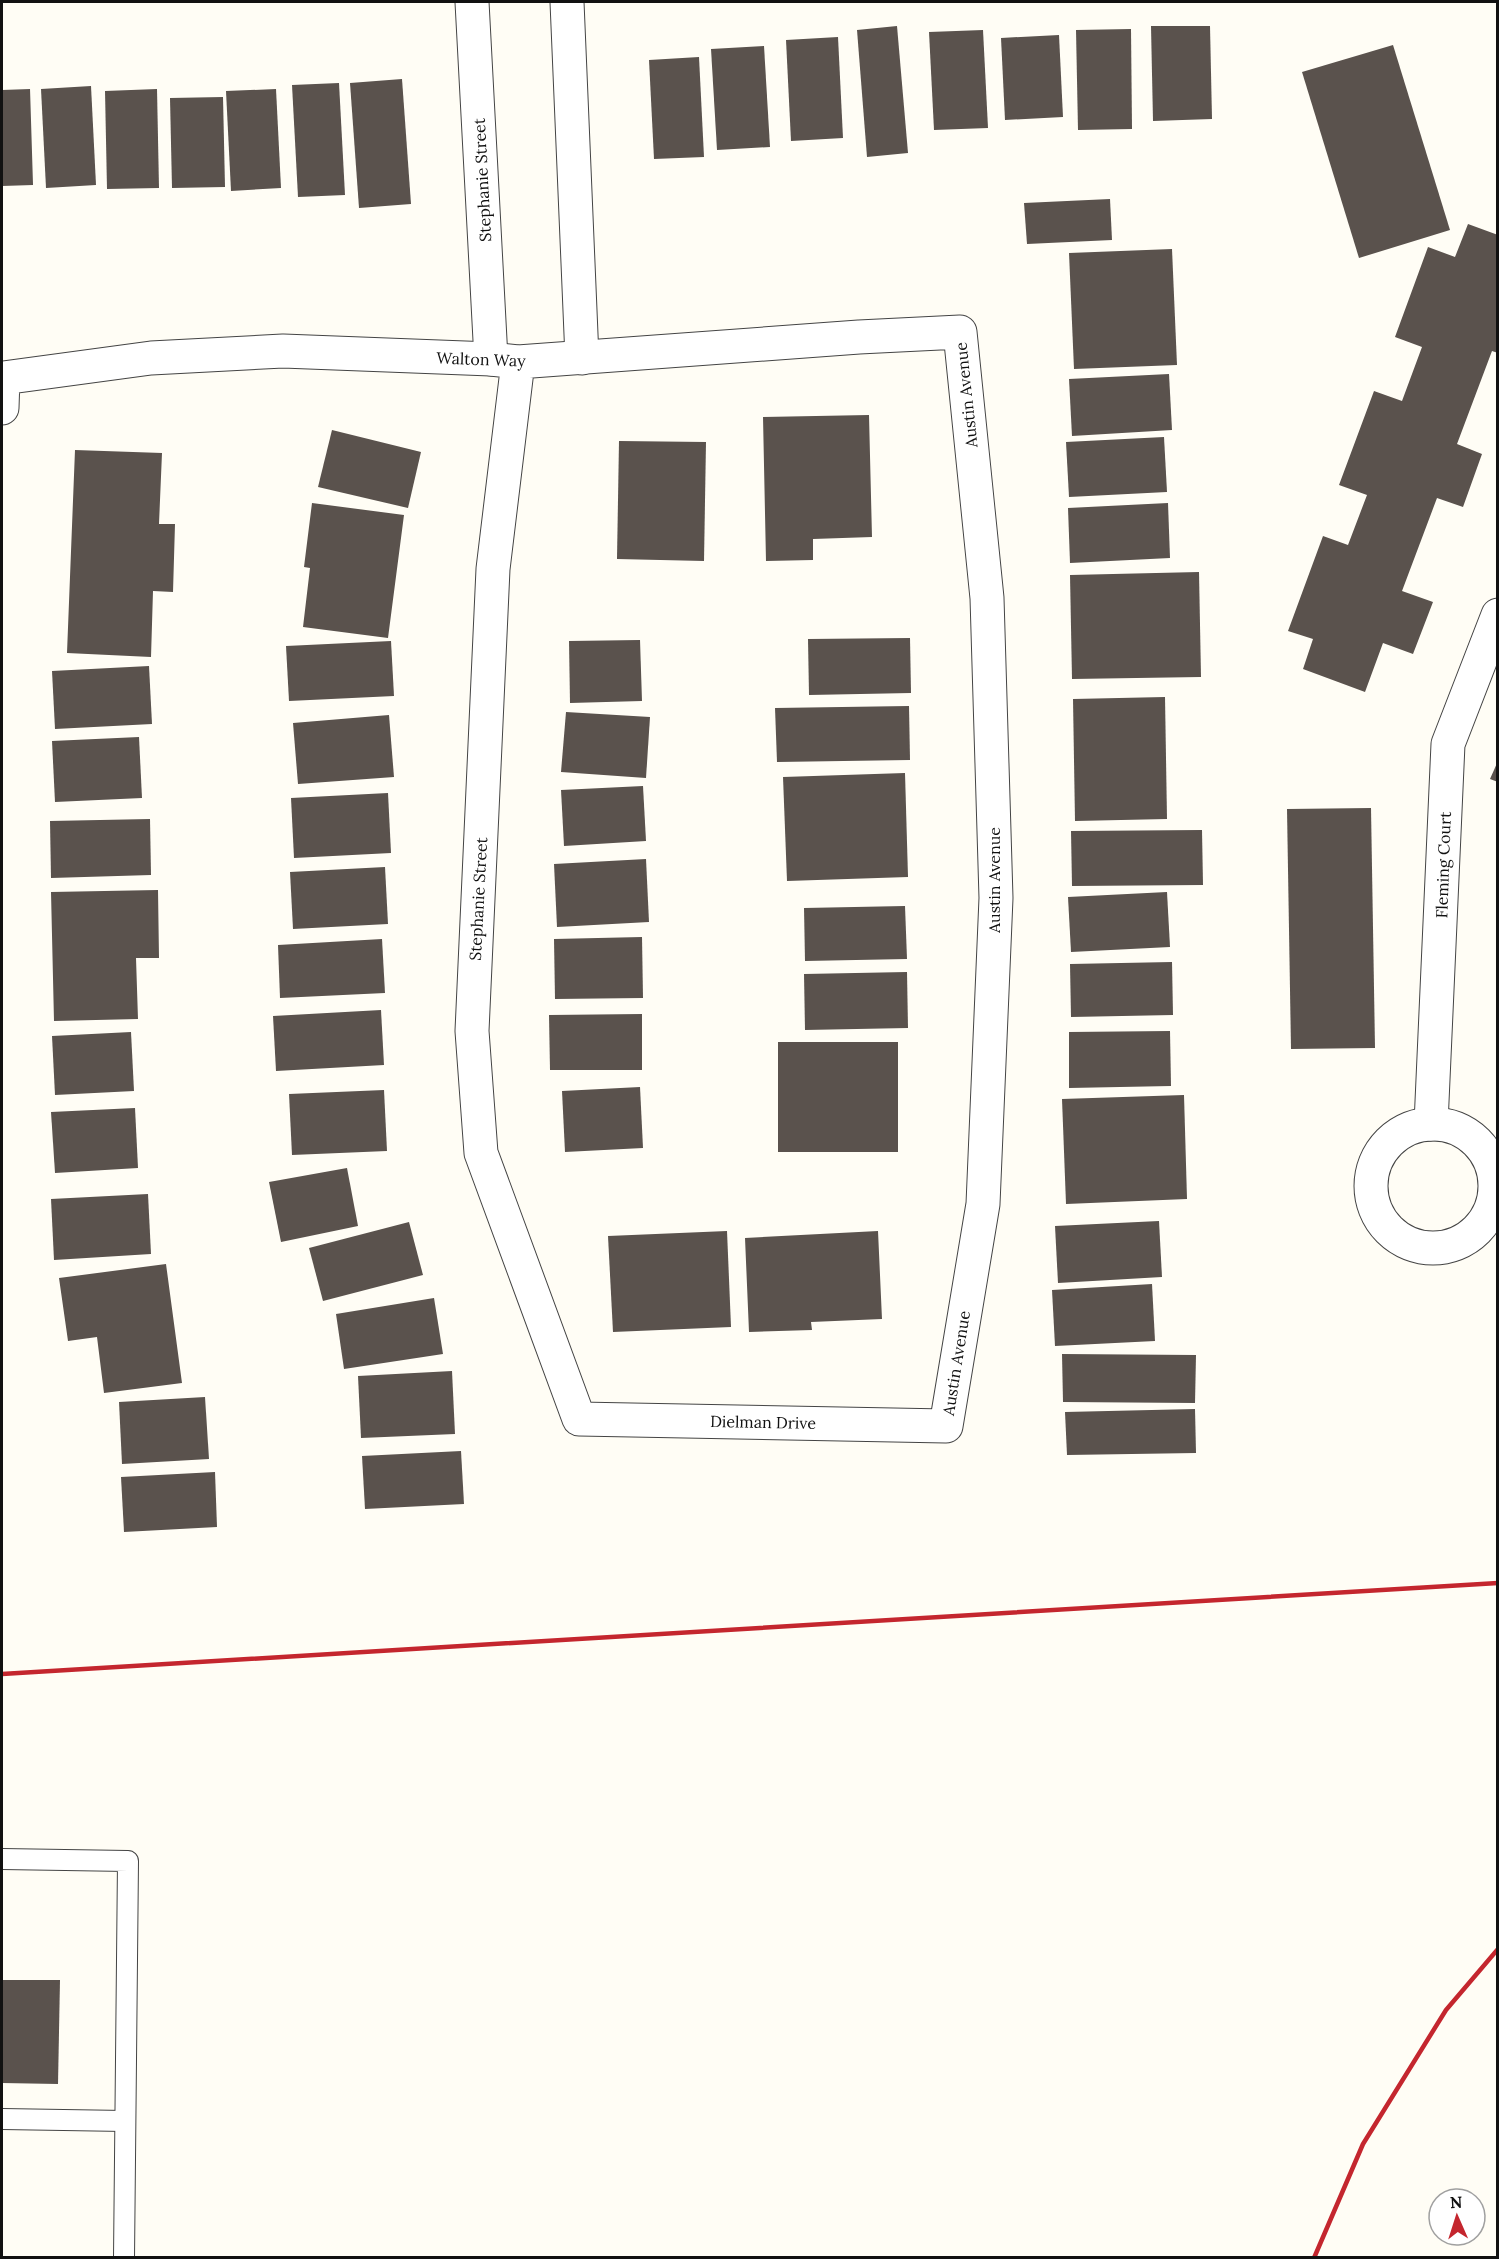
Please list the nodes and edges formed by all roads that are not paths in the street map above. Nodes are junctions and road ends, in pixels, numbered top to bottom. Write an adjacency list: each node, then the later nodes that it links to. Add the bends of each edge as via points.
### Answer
1 (472, 2): 5 (street, Stephanie Street)
2 (567, 2): 4 (street)
3 (960, 332): 4 (street, Walton Way); 10 (street, Austin Avenue, via 987,598 996,898 983,1204)
4 (582, 358): 5 (street, Walton Way)
5 (505, 361): 6 (street, Walton Way, via 283,351 151,358); 9 (street, Stephanie Street, via 472,1031 481,1153)
6 (2, 393)
7 (1497, 615): 8 (street, Fleming Court, via 1448,744)
8 (1431, 1124)
9 (579, 1419): 10 (street, Dielman Drive)
10 (946, 1426)
11 (2, 1859): 13 (lane, via 128,1861)
12 (2, 2119): 13 (lane)
13 (125, 2121): 14 (lane)
14 (124, 2258)

